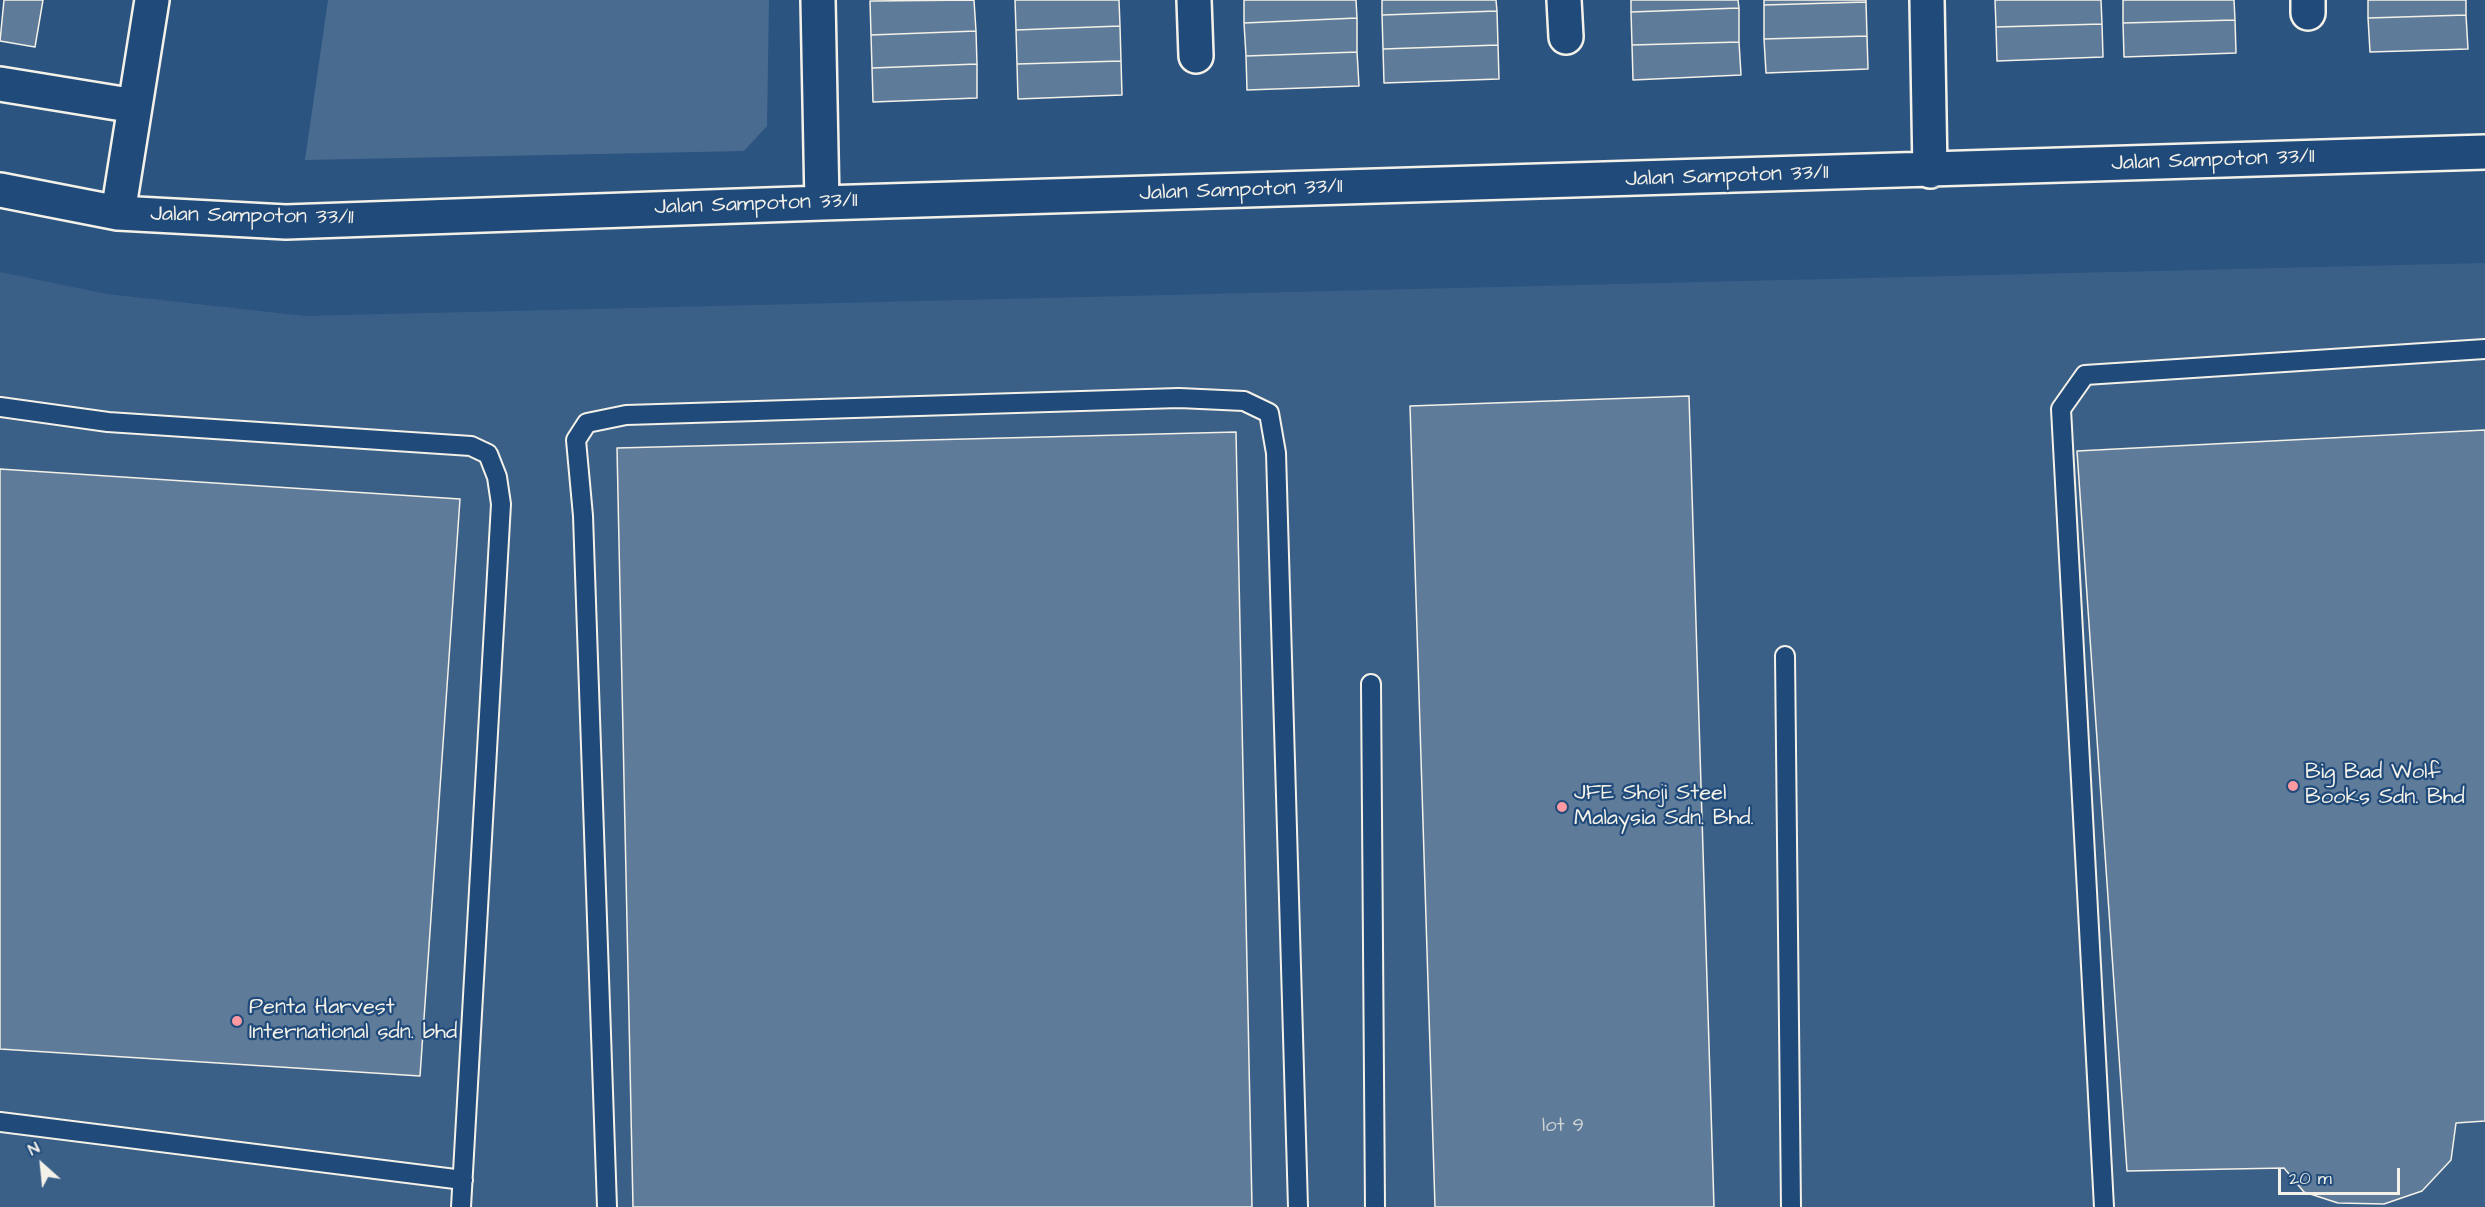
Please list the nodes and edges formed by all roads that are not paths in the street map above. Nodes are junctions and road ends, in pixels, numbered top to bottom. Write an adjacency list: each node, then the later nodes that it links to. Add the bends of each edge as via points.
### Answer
1 (153, 0): 9 (street)
2 (818, 0): 13 (street)
3 (1194, 0): 7 (street)
4 (1564, 0): 6 (street)
5 (1927, 0): 11 (street)
6 (1566, 36)
7 (1196, 56)
8 (0, 84): 9 (street)
9 (135, 106): 14 (street)
10 (2485, 152): 11 (street, Jalan Sampoton 33/11)
11 (1930, 171): 13 (street, Jalan Sampoton 33/11)
12 (0, 190): 14 (street, Jalan Sampoton 33/11)
13 (822, 202): 14 (street, Jalan Sampoton 33/11, via 286,222)
14 (118, 213)
15 (2485, 349): 26 (lane, via 2085,375 2061,409)
16 (0, 407): 20 (lane, via 108,422 471,446 488,454 501,504)
17 (1785, 656): 25 (lane)
18 (1371, 684): 24 (lane)
19 (0, 1122): 20 (lane)
20 (463, 1180): 21 (lane)
21 (461, 1207)
22 (607, 1207): 23 (lane, via 597,860 583,516 576,440 587,423 626,415 1179,398 1244,401 1269,413 1276,453)
23 (1298, 1207)
24 (1375, 1207)
25 (1791, 1207)
26 (2104, 1207)

